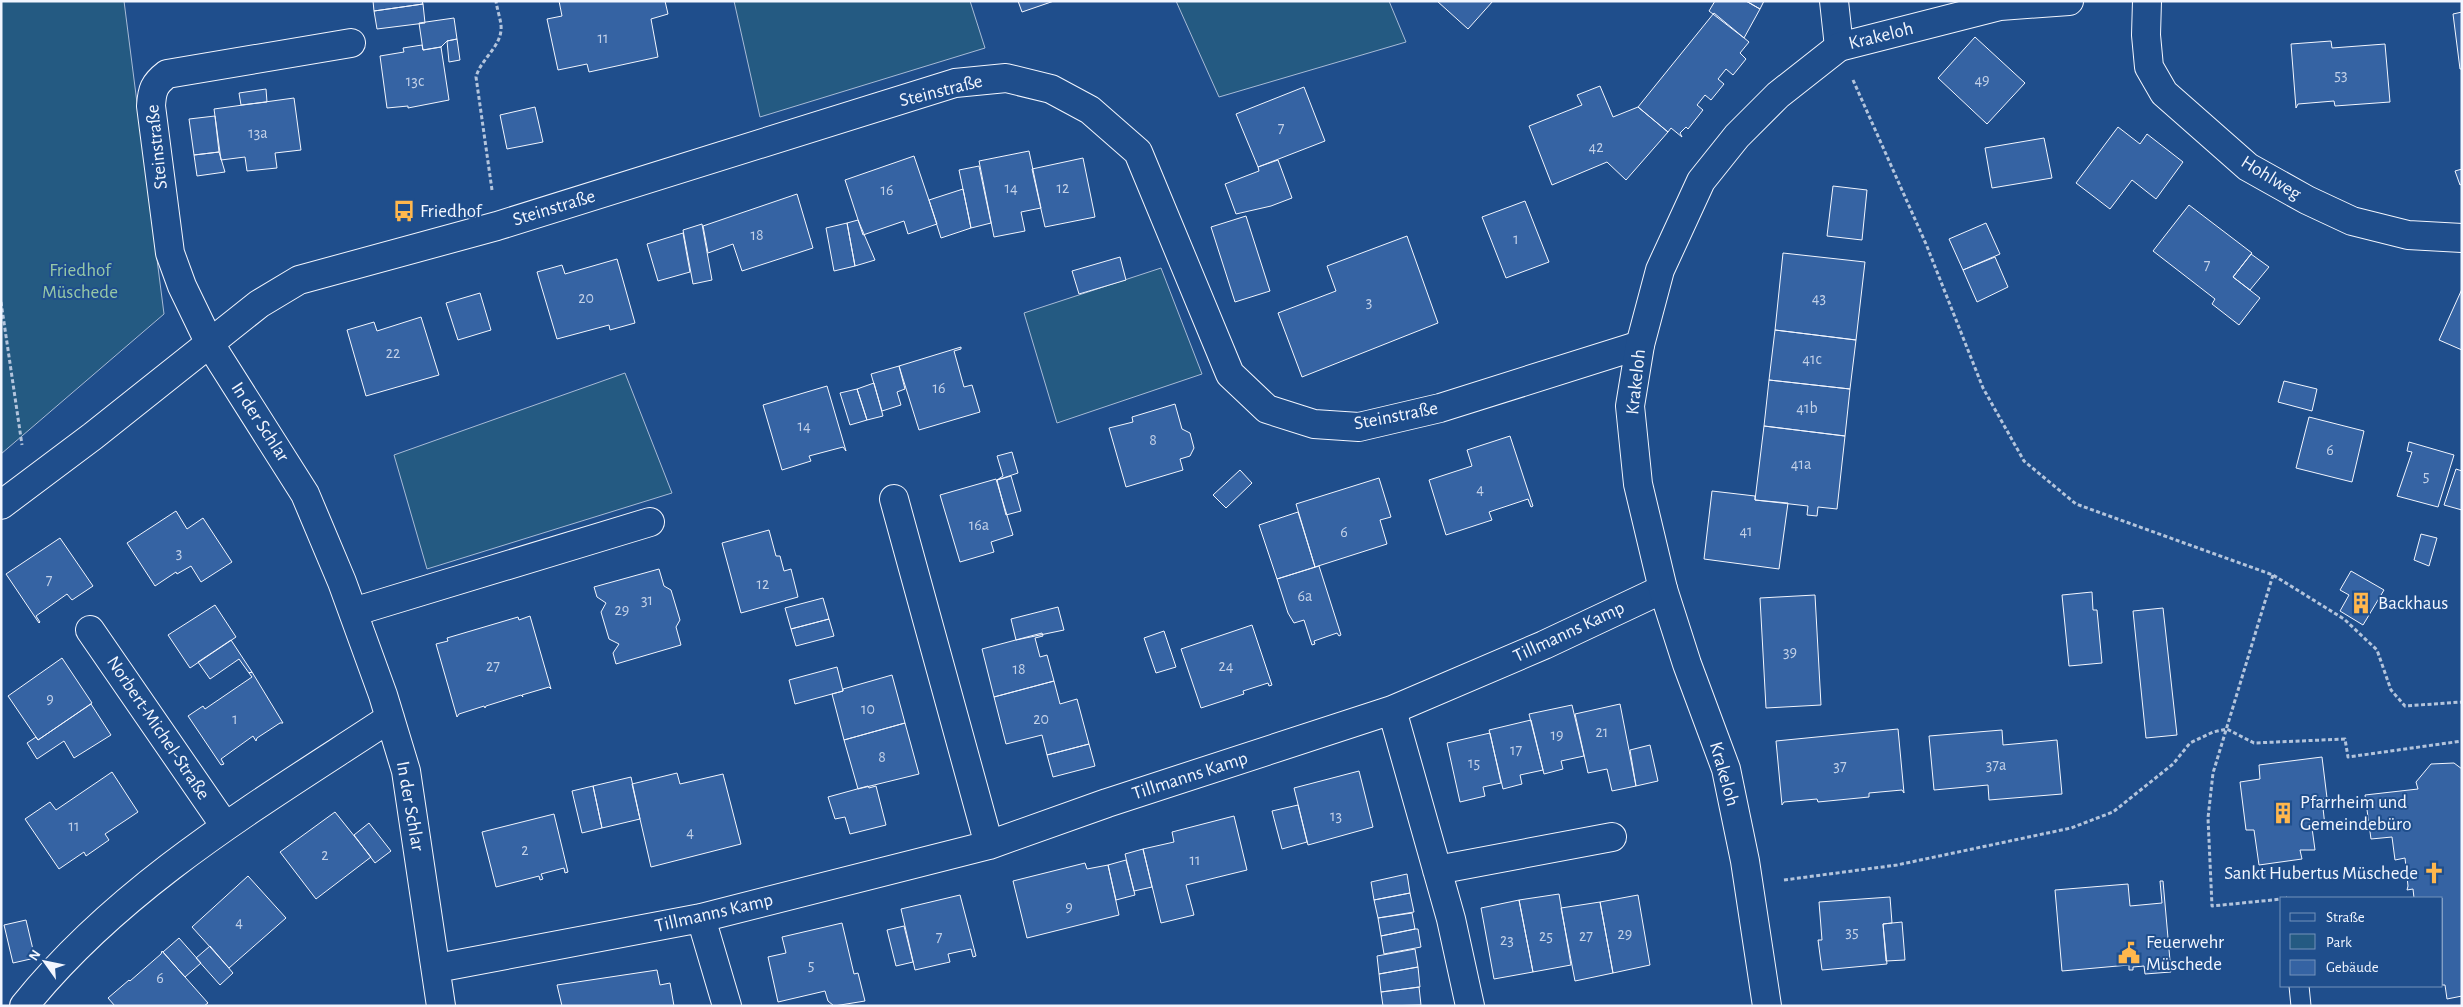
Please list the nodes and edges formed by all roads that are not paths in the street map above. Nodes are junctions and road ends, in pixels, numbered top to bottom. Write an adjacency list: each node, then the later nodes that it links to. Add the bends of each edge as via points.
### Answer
1 (1834, 1): 5 (street)
2 (2069, 1): 5 (street, Krakeloh, via 2000,6)
3 (2147, 1): 6 (street, Hohlweg, via 2149,67 2164,93 2248,167 2306,200 2352,221 2408,235)
4 (351, 43): 7 (street, Steinstraße, via 167,74 156,82 151,106 170,253)
5 (1839, 47): 8 (street, Krakeloh, via 1778,95 1737,136 1701,181 1660,270)
6 (2462, 238)
7 (210, 344): 8 (street, Steinstraße, via 259,304 299,280 497,226 955,84 1006,78 1029,82 1069,97 1090,110 1138,152 1230,374 1267,409 1314,424 1360,427 1440,408); 10 (street, Steinstraße); 13 (street, In der Schlar, via 305,494)
8 (1640, 346): 12 (street, Krakeloh, via 1630,406 1638,484)
9 (894, 499): 19 (street)
10 (1, 504)
11 (650, 522): 13 (street)
12 (1663, 589): 15 (street, Tillmanns Kamp, via 1544,645); 28 (street, Krakeloh, via 1726,770 1749,885)
13 (353, 612): 16 (street, In der Schlar)
14 (90, 630): 17 (street, Norbert-Michel-Straße)
15 (1392, 710): 19 (street, Tillmanns Kamp); 20 (street)
16 (390, 718): 17 (street); 22 (street, In der Schlar, via 406,771)
17 (225, 826): 24 (street, via 91,933 59,964)
18 (1612, 837): 20 (street)
19 (989, 845): 21 (street, Tillmanns Kamp)
20 (1437, 870): 27 (street)
21 (701, 918): 22 (street, Tillmanns Kamp); 26 (street)
22 (437, 968): 25 (street, In der Schlar)
23 (2299, 987): 29 (lane)
24 (24, 1006)
25 (441, 1006)
26 (727, 1006)
27 (1470, 1006)
28 (1767, 1006)
29 (2301, 1006)

